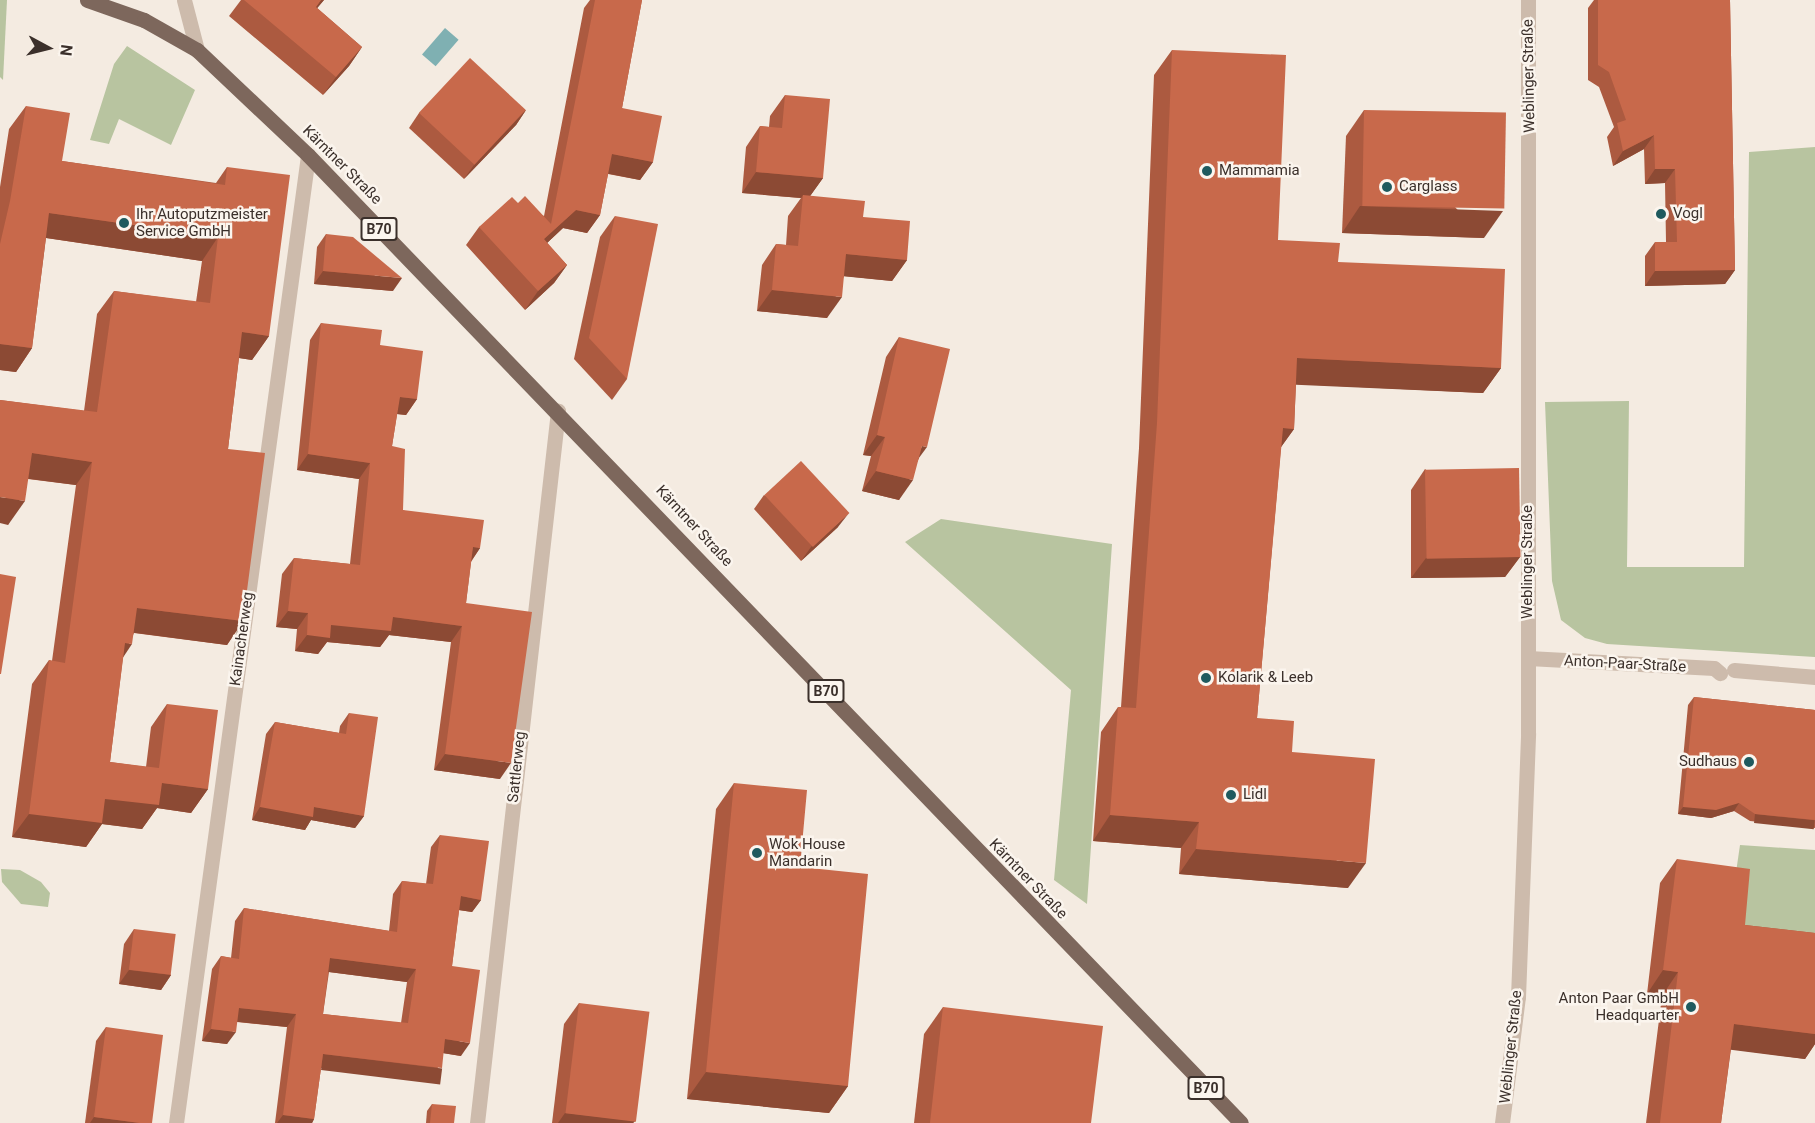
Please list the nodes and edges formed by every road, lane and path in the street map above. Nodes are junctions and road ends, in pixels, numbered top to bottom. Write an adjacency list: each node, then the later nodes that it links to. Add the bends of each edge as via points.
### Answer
1 (87, 0): 4 (main road, Kärntner Straße / B70, via 144,20)
2 (184, 0): 4 (street)
3 (1528, 0): 7 (street, Weblinger Straße)
4 (197, 50): 5 (main road, Kärntner Straße / B70)
5 (308, 155): 6 (main road, Kärntner Straße / B70); 9 (street, Kainacherweg)
6 (558, 411): 10 (street, Sattlerweg); 11 (main road, Kärntner Straße / B70)
7 (1528, 658): 8 (street, Anton-Paar-Straße); 12 (street, Weblinger Straße, via 1518,997)
8 (1815, 677)
9 (176, 1123)
10 (477, 1123)
11 (1241, 1123)
12 (1502, 1123)

